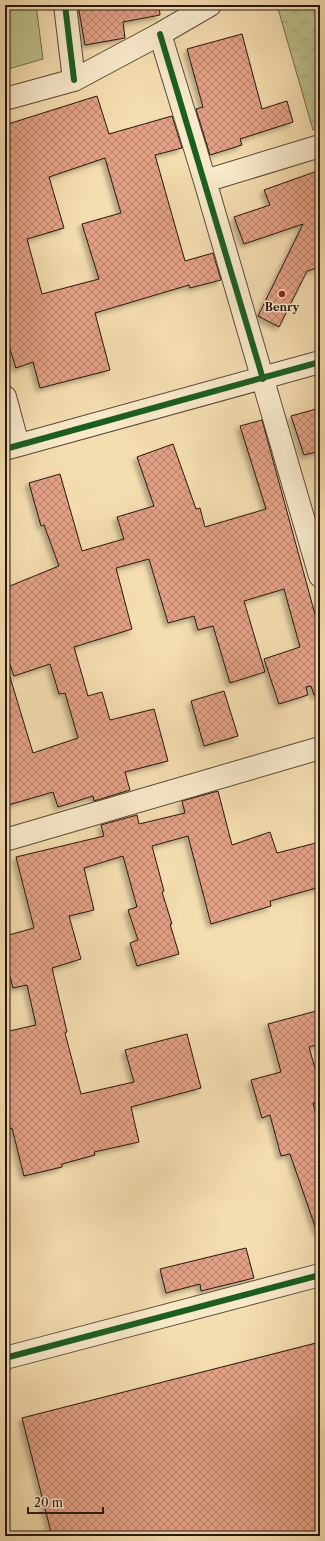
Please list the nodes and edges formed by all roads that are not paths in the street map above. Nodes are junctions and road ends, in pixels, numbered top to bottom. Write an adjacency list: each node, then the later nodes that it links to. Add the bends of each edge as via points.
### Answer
1 (65, 5): 4 (street)
2 (210, 5): 3 (street)
3 (160, 34): 4 (street); 7 (street)
4 (74, 80): 5 (street)
5 (5, 99)
6 (320, 146): 7 (street)
7 (205, 181): 9 (street)
8 (320, 362): 9 (street)
9 (263, 379): 11 (street); 12 (street)
10 (5, 396): 11 (street)
11 (11, 447)
12 (320, 576)
13 (320, 748): 14 (street)
14 (5, 840)
15 (320, 1275): 16 (street)
16 (5, 1358)

